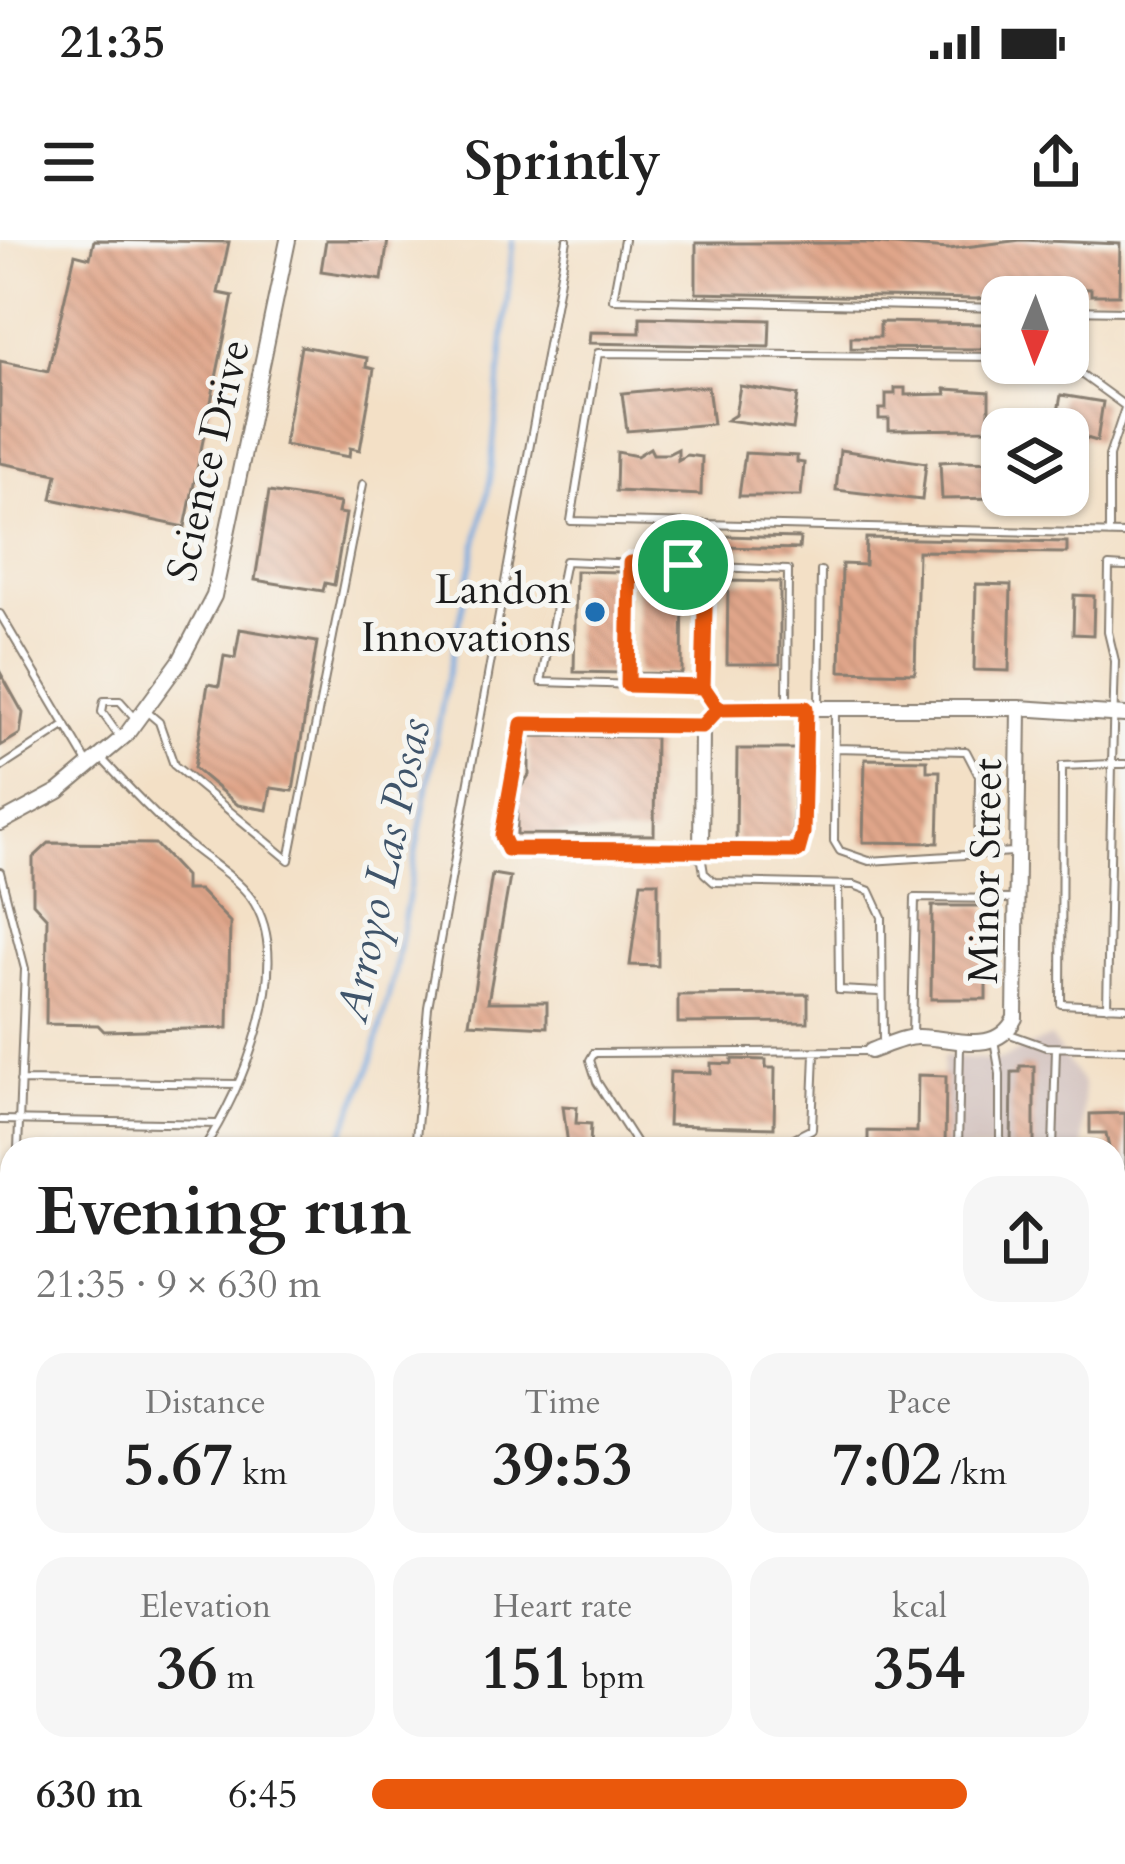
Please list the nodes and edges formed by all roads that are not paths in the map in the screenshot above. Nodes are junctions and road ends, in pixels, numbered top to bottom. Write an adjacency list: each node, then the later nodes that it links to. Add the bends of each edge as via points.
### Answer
1 (288, 240): 26 (street, Science Drive, via 214,596)
2 (566, 240): 59 (lane, via 428,1007)
3 (624, 240): 4 (lane, via 613,299)
4 (981, 308)
5 (1089, 310): 6 (lane)
6 (1125, 311)
7 (981, 357): 11 (lane, via 598,353 571,521)
8 (1089, 380): 9 (lane)
9 (1125, 407): 11 (lane, via 1109,456)
10 (363, 484): 26 (lane, via 289,860 174,764 159,722)
11 (1109, 533): 12 (lane)
12 (1125, 534)
13 (630, 563): 15 (lane); 19 (lane); 19 (lane, via 565,562 541,682)
14 (1125, 567): 18 (lane, via 1109,566 1108,632)
15 (706, 571): 20 (lane); 21 (lane, via 791,573)
16 (820, 571): 22 (lane)
17 (0, 614): 27 (lane)
18 (1120, 661): 25 (lane)
19 (628, 685): 20 (lane)
20 (703, 687): 24 (lane)
21 (787, 708): 22 (street); 24 (street)
22 (820, 708): 23 (street); 30 (lane); 37 (lane, via 798,851)
23 (1019, 708): 25 (street); 36 (street, Minor Street)
24 (718, 709): 28 (street)
25 (1119, 714): 32 (lane)
26 (142, 716): 29 (street, Science Drive); 29 (lane, via 104,700 102,712)
27 (66, 725): 31 (lane); 34 (lane)
28 (702, 726): 37 (street); 37 (lane, via 522,724 502,836 508,849)
29 (122, 739): 31 (street, Science Drive)
30 (835, 748): 38 (lane, via 966,751 979,776); 38 (lane, via 840,851 869,861)
31 (95, 762): 35 (street, Science Drive); 53 (lane, via 251,898 270,966)
32 (1112, 764): 33 (lane); 43 (lane); 43 (lane, via 1062,766 1061,1004)
33 (1125, 764)
34 (0, 768)
35 (0, 823)
36 (1018, 852): 38 (lane); 41 (street, Minor Street)
37 (701, 854): 40 (lane, via 713,882)
38 (978, 854)
39 (0, 872): 52 (lane, via 25,969)
40 (838, 885): 42 (lane, via 870,891 880,902); 42 (lane, via 837,985)
41 (1017, 899): 45 (lane, via 915,898); 46 (street, Minor Street, via 1016,1002)
42 (879, 992): 48 (lane)
43 (1107, 1007): 44 (lane)
44 (1125, 1007)
45 (913, 1036): 47 (street); 48 (street)
46 (1001, 1037): 47 (street); 49 (lane); 63 (lane)
47 (960, 1041): 62 (lane)
48 (877, 1048): 51 (lane)
49 (1056, 1048): 50 (lane); 64 (lane)
50 (1125, 1049)
51 (815, 1053): 60 (lane, via 593,1053 597,1082); 61 (lane, via 812,1130)
52 (20, 1082): 53 (lane); 55 (lane)
53 (238, 1084): 56 (lane)
54 (0, 1120): 55 (lane)
55 (19, 1121): 56 (lane); 57 (lane)
56 (220, 1124): 58 (lane)
57 (18, 1137)
58 (211, 1137)
59 (416, 1137)
60 (632, 1137)
61 (797, 1137)
62 (958, 1137)
63 (1000, 1137)
64 (1053, 1137)

